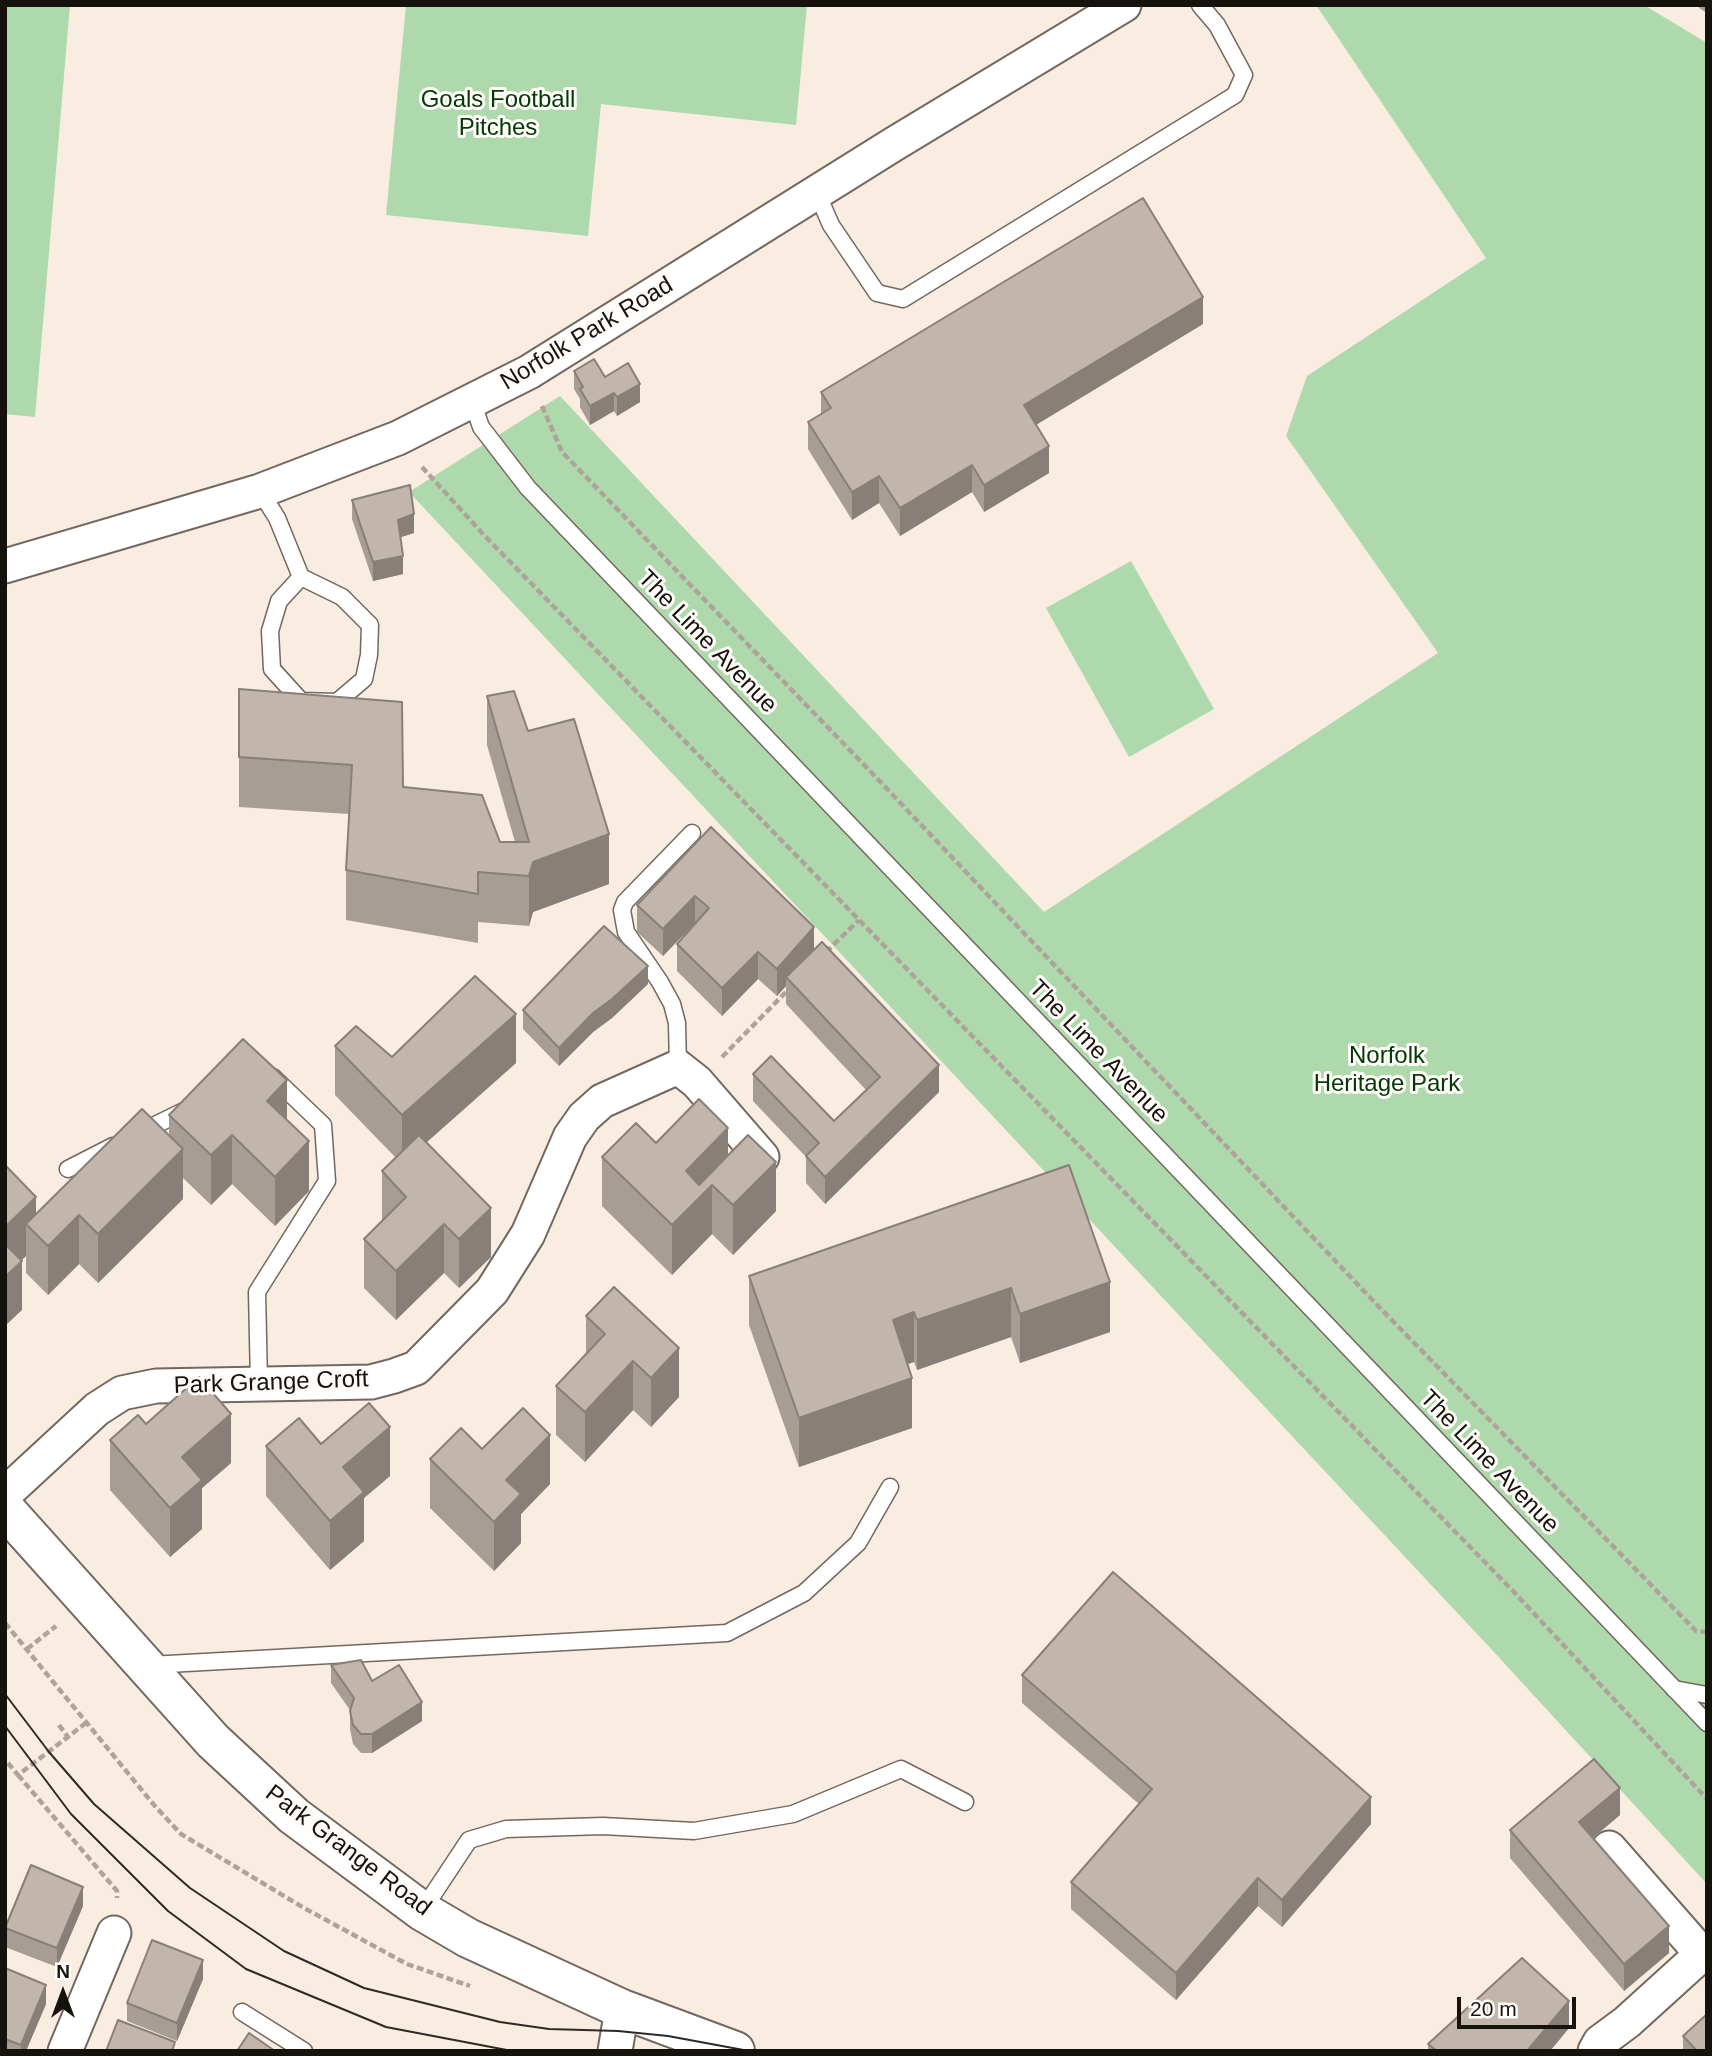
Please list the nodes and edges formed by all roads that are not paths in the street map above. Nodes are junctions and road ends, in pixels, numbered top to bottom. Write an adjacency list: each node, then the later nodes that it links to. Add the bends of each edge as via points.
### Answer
1 (1124, 5): 3 (street, Norfolk Park Road)
2 (1200, 5): 3 (lane, via 1217,25 1244,75 1235,95 903,299 877,293 831,225)
3 (817, 193): 4 (street, Norfolk Park Road, via 529,372)
4 (472, 401): 5 (street, Norfolk Park Road, via 398,438); 19 (lane, The Lime Avenue, via 481,427 528,488)
5 (260, 491): 6 (street, Norfolk Park Road); 7 (lane)
6 (5, 566)
7 (301, 578): 7 (lane, via 279,601 270,631 272,669 301,701 337,702 364,679 370,625 342,597)
8 (692, 833): 9 (lane, via 622,910 626,932 671,1004)
9 (687, 1074): 12 (street); 14 (street, Park Grange Croft, via 602,1101 584,1117 570,1137 528,1234 492,1291 416,1368 370,1382)
10 (254, 1076): 14 (lane, via 273,1077 323,1125 327,1181 257,1292)
11 (204, 1101): 13 (lane)
12 (762, 1157)
13 (68, 1169)
14 (259, 1383): 16 (street, Park Grange Croft, via 156,1386 122,1393 97,1409)
15 (890, 1487): 18 (lane, via 858,1544 804,1593 727,1633)
16 (5, 1494)
17 (5, 1509): 18 (street, Park Grange Road)
18 (144, 1665): 24 (street, Park Grange Road, via 213,1741 295,1816)
19 (1674, 1689): 20 (lane); 21 (lane, The Lime Avenue)
20 (1707, 1695)
21 (1707, 1723)
22 (965, 1802): 24 (lane, via 901,1769 793,1814 694,1831 603,1826 506,1829 469,1840)
23 (1609, 1848): 26 (street)
24 (422, 1911): 27 (street, Park Grange Road, via 498,1954)
25 (114, 1933): 29 (street)
26 (1705, 1957): 33 (street, via 1600,2042)
27 (622, 2009): 31 (street); 32 (street, Park Grange Road)
28 (242, 2011): 30 (lane)
29 (65, 2051)
30 (304, 2051)
31 (615, 2051)
32 (735, 2051)
33 (1595, 2051)

